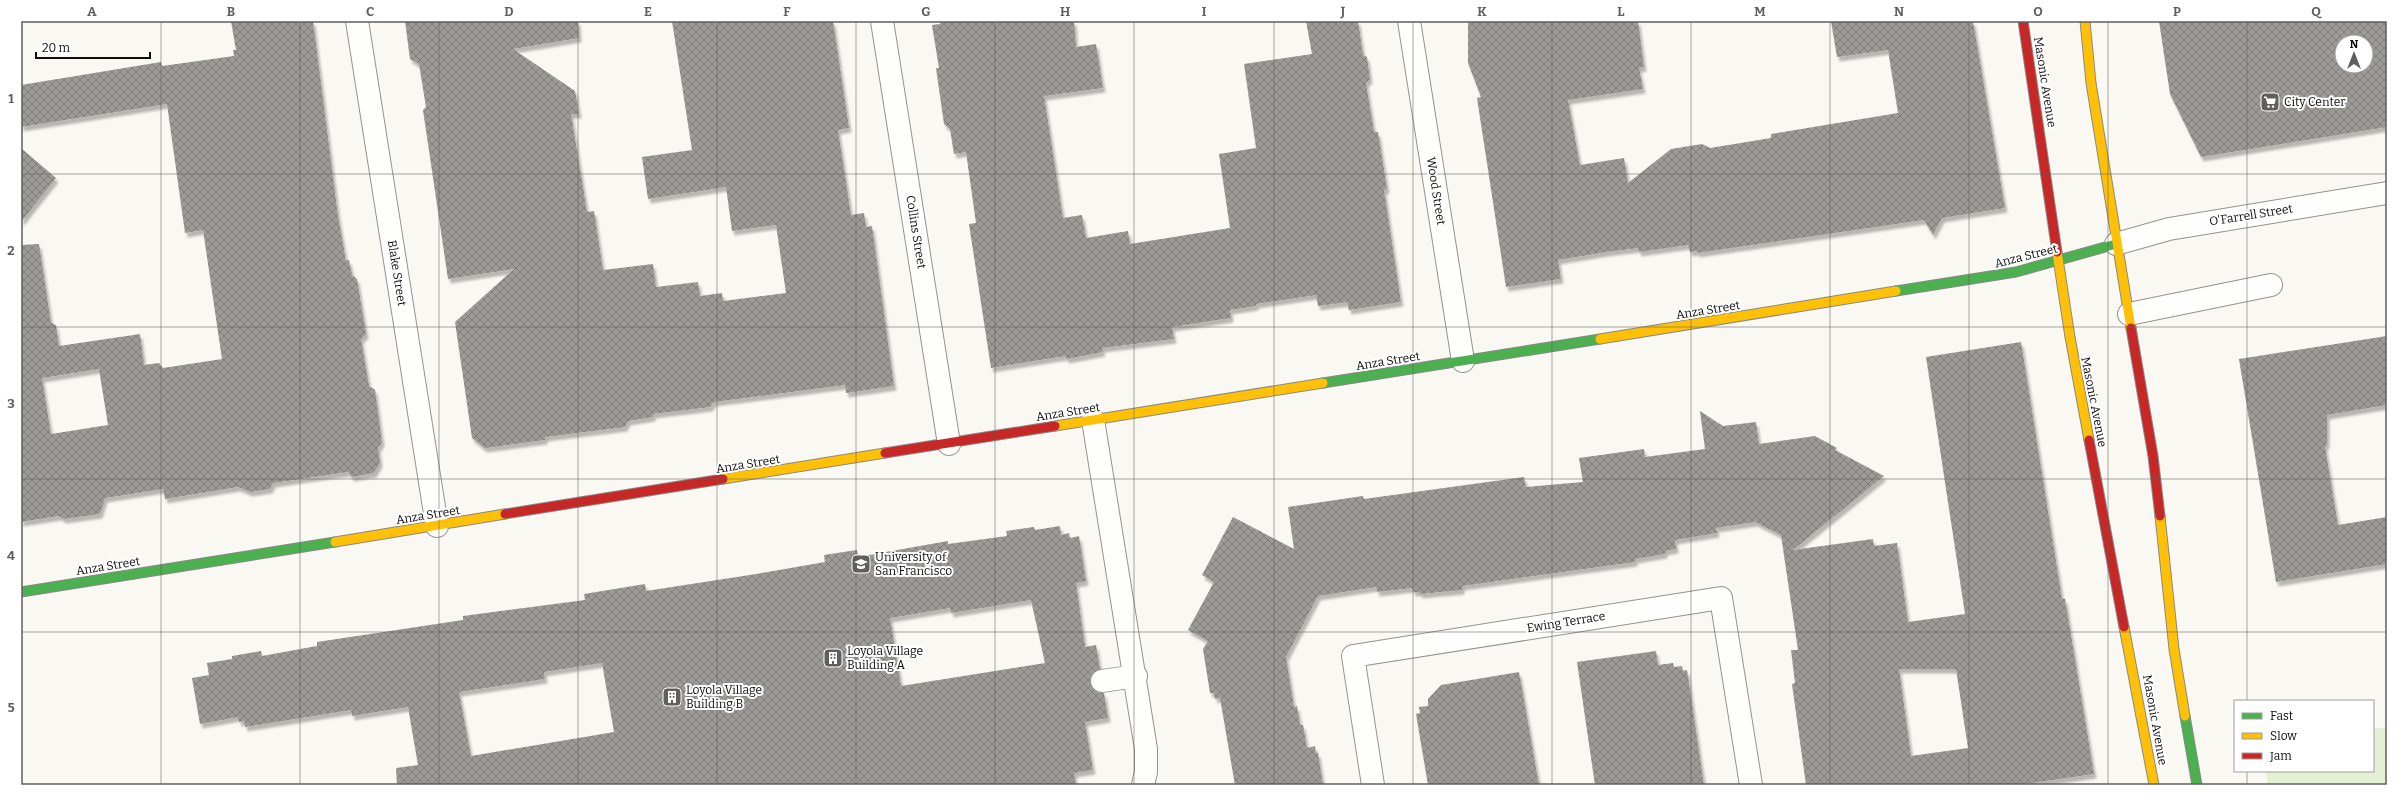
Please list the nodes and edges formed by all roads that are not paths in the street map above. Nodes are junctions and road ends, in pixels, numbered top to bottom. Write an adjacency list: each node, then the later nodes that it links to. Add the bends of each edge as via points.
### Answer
1 (357, 21): 14 (street, Blake Street)
2 (882, 21): 13 (street, Collins Street)
3 (1409, 21): 11 (street, Wood Street)
4 (2023, 21): 8 (street, Masonic Avenue, via 2051,197)
5 (2085, 21): 7 (street, via 2091,83)
6 (2387, 193): 7 (street, O'Farrell Street, via 2169,229)
7 (2116, 244): 8 (street, Anza Street); 10 (street)
8 (2058, 260): 11 (street, Anza Street, via 2016,272); 21 (street, Masonic Avenue, via 2070,337)
9 (2272, 285): 10 (street)
10 (2129, 314): 22 (street, via 2153,456 2174,649)
11 (1463, 361): 12 (street, Anza Street)
12 (1092, 420): 13 (street, Anza Street); 16 (street)
13 (950, 444): 14 (street, Anza Street)
14 (437, 526): 15 (street, Anza Street)
15 (21, 592)
16 (1136, 676): 17 (street); 18 (street, via 1146,749)
17 (1102, 681)
18 (1143, 785)
19 (1373, 785): 20 (street, Ewing Terrace, via 1353,656 1721,598)
20 (1751, 785)
21 (2154, 785)
22 (2197, 785)

